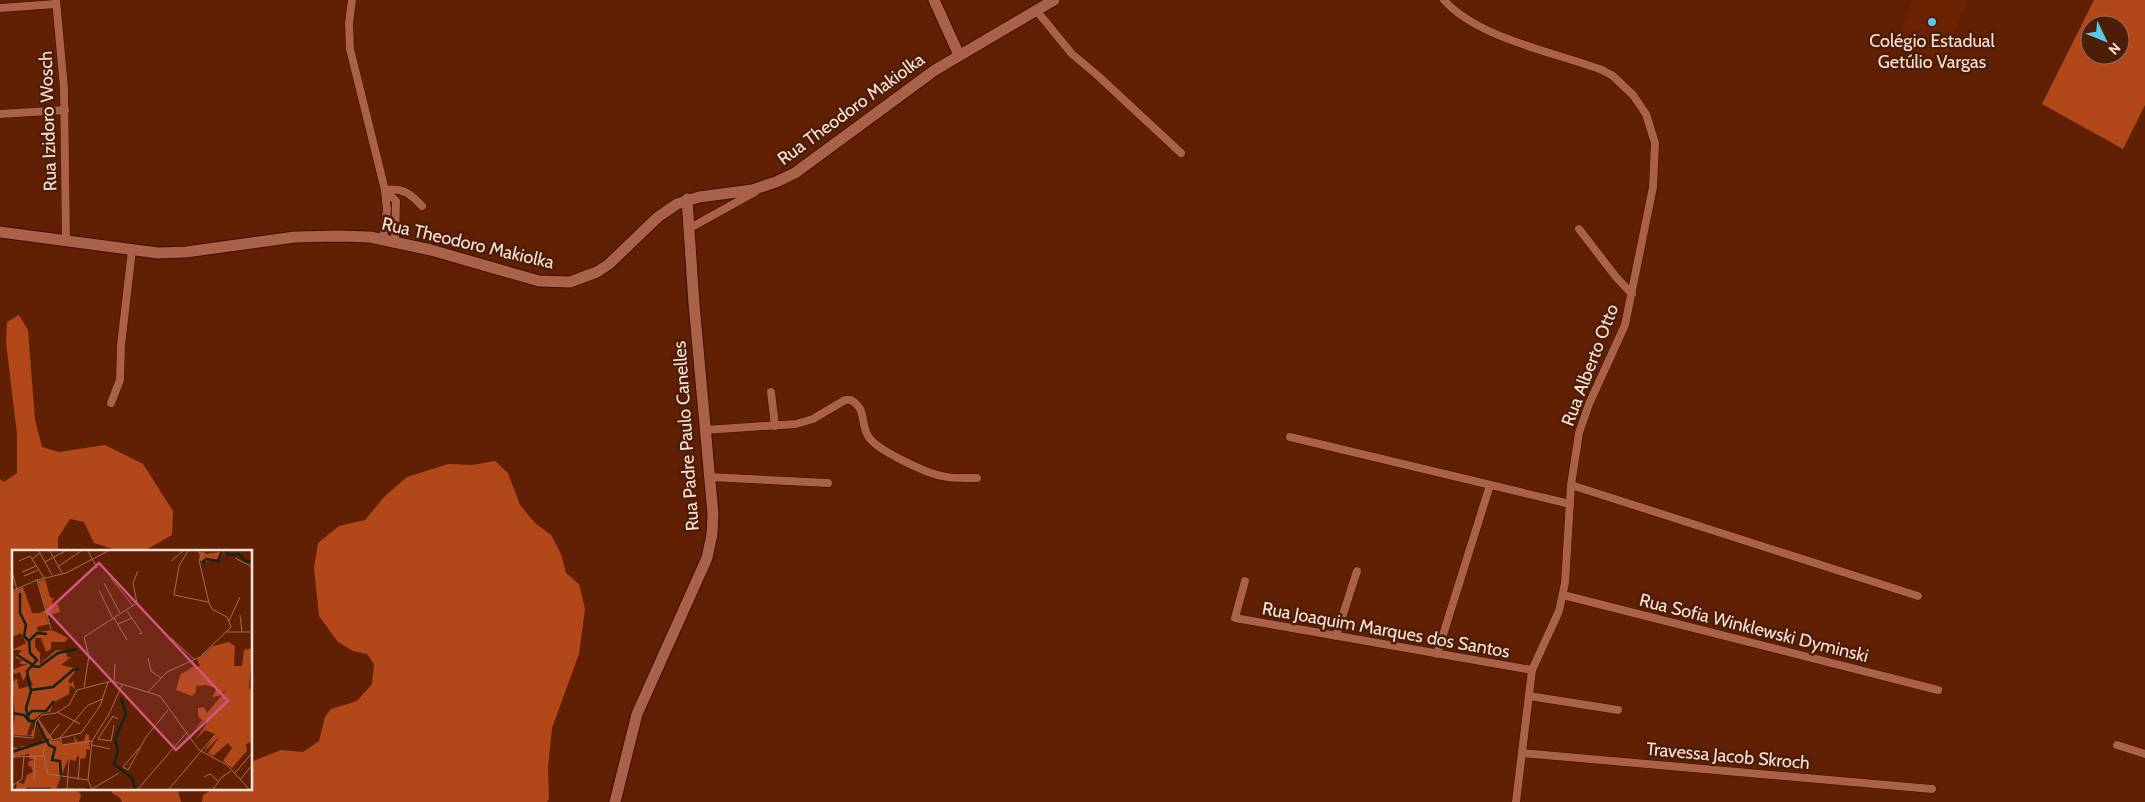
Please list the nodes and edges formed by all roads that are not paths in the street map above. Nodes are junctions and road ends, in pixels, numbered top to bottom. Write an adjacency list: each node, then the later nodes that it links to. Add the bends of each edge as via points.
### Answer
1 (352, 0): 13 (street, via 350,49)
2 (934, 0): 8 (main road)
3 (1054, 0): 7 (main road, Rua Theodoro Makiolka)
4 (1444, 0): 23 (street, Rua Alberto Otto, via 1460,16 1490,31 1602,70 1623,84 1641,104 1652,129 1656,156)
5 (56, 2): 6 (street); 9 (street, Rua Izidoro Wosch)
6 (0, 8)
7 (1036, 10): 8 (main road, Rua Theodoro Makiolka); 11 (street, via 1072,54)
8 (959, 55): 12 (main road, Rua Theodoro Makiolka, via 908,88 804,167)
9 (65, 110): 10 (street); 20 (street, Rua Izidoro Wosch)
10 (0, 114)
11 (1181, 153)
12 (766, 186): 14 (main road, Rua Theodoro Makiolka); 16 (street)
13 (385, 190): 15 (street, via 403,190); 19 (street, via 387,210); 21 (street, via 396,201)
14 (687, 199): 16 (main road, Rua Padre Paulo Canelles); 21 (main road, Rua Theodoro Makiolka, via 666,210 603,268 570,282 539,281)
15 (422, 206)
16 (690, 228): 27 (main road, Rua Padre Paulo Canelles)
17 (1579, 229): 23 (street)
18 (0, 232): 20 (main road, Rua Theodoro Makiolka)
19 (383, 240): 21 (main road, Rua Theodoro Makiolka); 22 (main road, Rua Theodoro Makiolka, via 315,236 186,252)
20 (66, 242): 22 (main road, Rua Theodoro Makiolka)
21 (395, 242)
22 (132, 250): 25 (street, via 120,380)
23 (1632, 294): 33 (street, Rua Alberto Otto, via 1620,338 1583,418)
24 (771, 392): 26 (street)
25 (111, 403)
26 (775, 426): 27 (street); 30 (street, via 804,422 851,400 860,407 868,437 882,449 935,474 950,478)
27 (705, 430): 29 (main road, Rua Padre Paulo Canelles)
28 (1290, 437): 32 (street)
29 (709, 477): 31 (street); 49 (main road, Rua Padre Paulo Canelles, via 713,524 710,545 637,714)
30 (977, 478)
31 (828, 483)
32 (1490, 485): 34 (street); 40 (street)
33 (1571, 486): 34 (street, Rua Alberto Otto); 38 (street)
34 (1570, 504): 37 (street, Rua Alberto Otto)
35 (1357, 571): 39 (street)
36 (1245, 581): 39 (street, Rua Joaquim Marques dos Santos, via 1235,618)
37 (1563, 595): 41 (street, Rua Alberto Otto, via 1554,624); 42 (street, Rua Sofia Winklewski Dyminski)
38 (1918, 596)
39 (1336, 636): 40 (street, Rua Joaquim Marques dos Santos)
40 (1437, 654): 41 (street, Rua Joaquim Marques dos Santos)
41 (1532, 670): 43 (street, Rua Alberto Otto)
42 (1938, 690)
43 (1529, 696): 44 (street); 46 (street, Rua Alberto Otto)
44 (1618, 710)
45 (2117, 745): 47 (street)
46 (1522, 753): 48 (street, Travessa Jacob Skroch); 50 (street, Rua Alberto Otto)
47 (2145, 754)
48 (1932, 789)
49 (615, 802)
50 (1516, 802)

